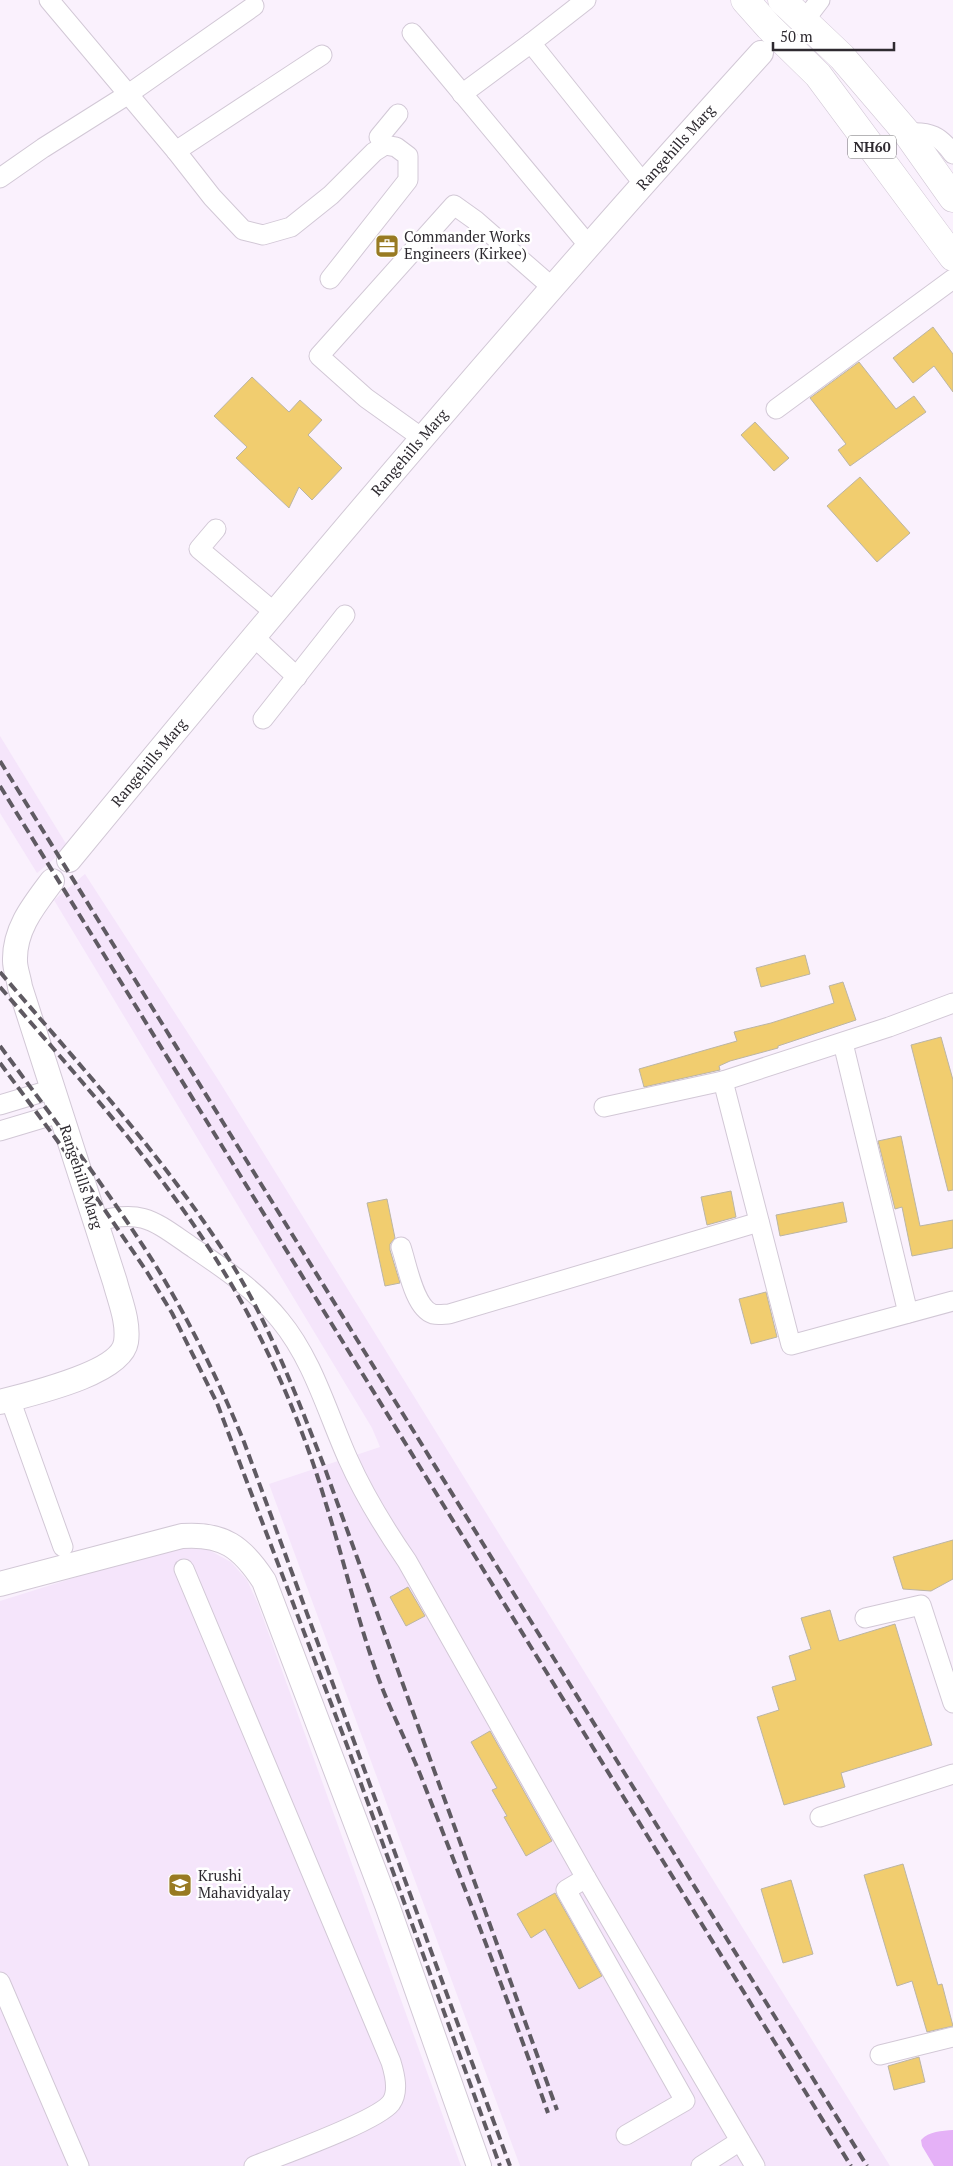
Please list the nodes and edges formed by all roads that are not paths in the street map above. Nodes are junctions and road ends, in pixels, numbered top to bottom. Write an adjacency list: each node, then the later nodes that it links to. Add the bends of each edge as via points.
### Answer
1 (49, 0): 11 (street)
2 (586, 0): 9 (street)
3 (745, 0): 8 (highway, NH60)
4 (820, 0): 6 (street)
5 (254, 6): 11 (street)
6 (792, 7): 8 (main road, Rangehills Marg); 14 (highway, NH60, via 842,57)
7 (412, 33): 12 (street)
8 (772, 40): 19 (main road, Rangehills Marg); 22 (highway, NH60, via 818,74)
9 (532, 43): 12 (street); 19 (street)
10 (322, 55): 16 (street)
11 (127, 94): 16 (street); 18 (street)
12 (462, 94): 21 (street)
13 (398, 114): 15 (street, via 379,137)
14 (907, 133): 17 (street, via 923,132 934,136); 20 (highway, NH60)
15 (386, 145): 16 (street, via 374,152 331,195 291,227 263,235 243,230); 23 (street, via 396,147 408,156 408,180)
16 (176, 151)
17 (953, 154)
18 (0, 178)
19 (642, 183): 21 (main road, Rangehills Marg)
20 (953, 198)
21 (589, 246): 25 (main road, Rangehills Marg)
22 (953, 257)
23 (330, 279)
24 (953, 279): 26 (street)
25 (554, 288): 27 (main road, Rangehills Marg); 27 (street, via 454,205 318,356 366,398)
26 (776, 409)
27 (422, 438): 29 (main road, Rangehills Marg)
28 (216, 528): 29 (street, via 199,549)
29 (274, 612): 31 (main road, Rangehills Marg)
30 (345, 615): 32 (street)
31 (254, 637): 32 (street); 34 (main road, Rangehills Marg)
32 (297, 677): 33 (street)
33 (263, 719)
34 (69, 860)
35 (52, 881): 36 (main road, Rangehills Marg, via 32,908)
36 (8, 963): 40 (main road, Rangehills Marg, via 20,987)
37 (953, 1003): 38 (street)
38 (843, 1043): 39 (street); 49 (street)
39 (723, 1081): 42 (street); 46 (street)
40 (53, 1089): 41 (street); 43 (main road, Rangehills Marg)
41 (0, 1105)
42 (604, 1107)
43 (60, 1113): 44 (street); 45 (main road, Rangehills Marg)
44 (0, 1131)
45 (95, 1222): 50 (main road, Rangehills Marg, via 126,1325 126,1343 119,1358 103,1369); 58 (street, via 134,1215 160,1224 252,1291 279,1319 300,1348 349,1462 388,1535 407,1561)
46 (759, 1222): 47 (street, via 450,1314 434,1314 422,1307); 49 (street, via 790,1345)
47 (402, 1247)
48 (953, 1301): 49 (street)
49 (908, 1314)
50 (5, 1401): 51 (street)
51 (63, 1547)
52 (184, 1568): 65 (street, via 392,2062 396,2081 391,2103 374,2117)
53 (0, 1584): 66 (main road, via 182,1536 202,1535 220,1540 252,1562 264,1581 380,1887)
54 (865, 1618): 55 (street, via 921,1605)
55 (953, 1703)
56 (953, 1774): 57 (street)
57 (820, 1817)
58 (586, 1878): 62 (street, via 566,1890 685,2101); 63 (street)
59 (0, 1982): 64 (street)
60 (953, 2037): 61 (street)
61 (880, 2055)
62 (626, 2135)
63 (740, 2141): 67 (street); 68 (street)
64 (79, 2166)
65 (254, 2166)
66 (479, 2166)
67 (701, 2166)
68 (755, 2166)

